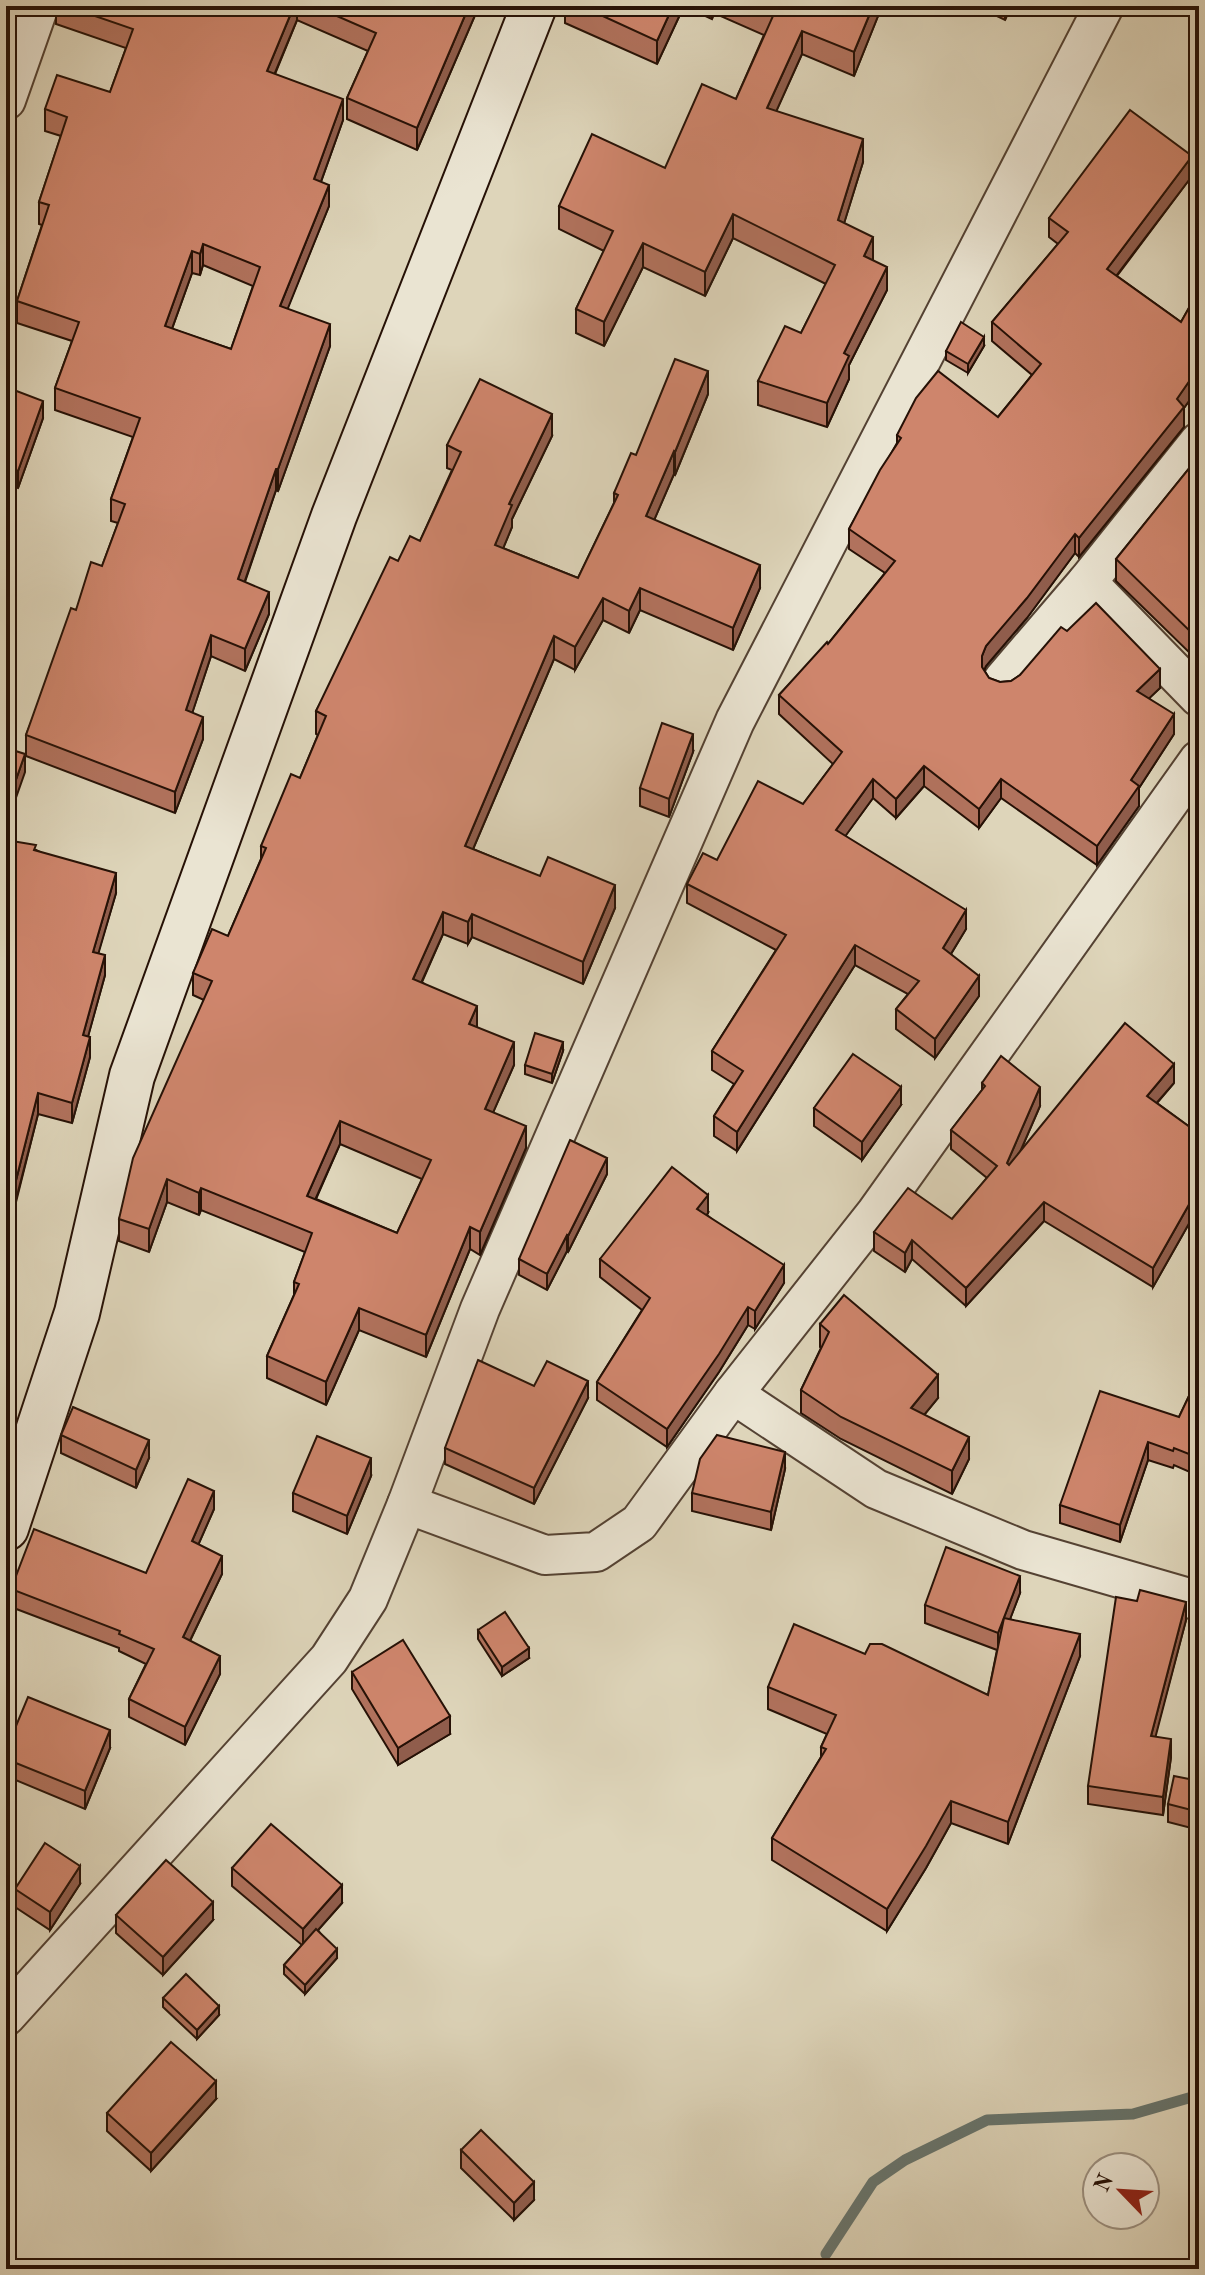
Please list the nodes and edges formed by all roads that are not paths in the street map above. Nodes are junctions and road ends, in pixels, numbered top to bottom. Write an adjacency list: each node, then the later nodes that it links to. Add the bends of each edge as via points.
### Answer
1 (39, 6): 4 (street)
2 (534, 6): 12 (street, via 334,516 132,1076 77,1313)
3 (1104, 6): 11 (street, via 735,721 480,1309)
4 (6, 100)
5 (1199, 442): 6 (street)
6 (1087, 582): 7 (street); 8 (street)
7 (1003, 680)
8 (1199, 697)
9 (1199, 760): 10 (street, via 876,1213)
10 (733, 1394): 11 (street, via 639,1523 596,1552 545,1555); 13 (street, via 876,1489 1023,1550)
11 (407, 1504): 14 (street, via 368,1599 329,1659)
12 (6, 1528)
13 (1199, 1601)
14 (6, 2016)

